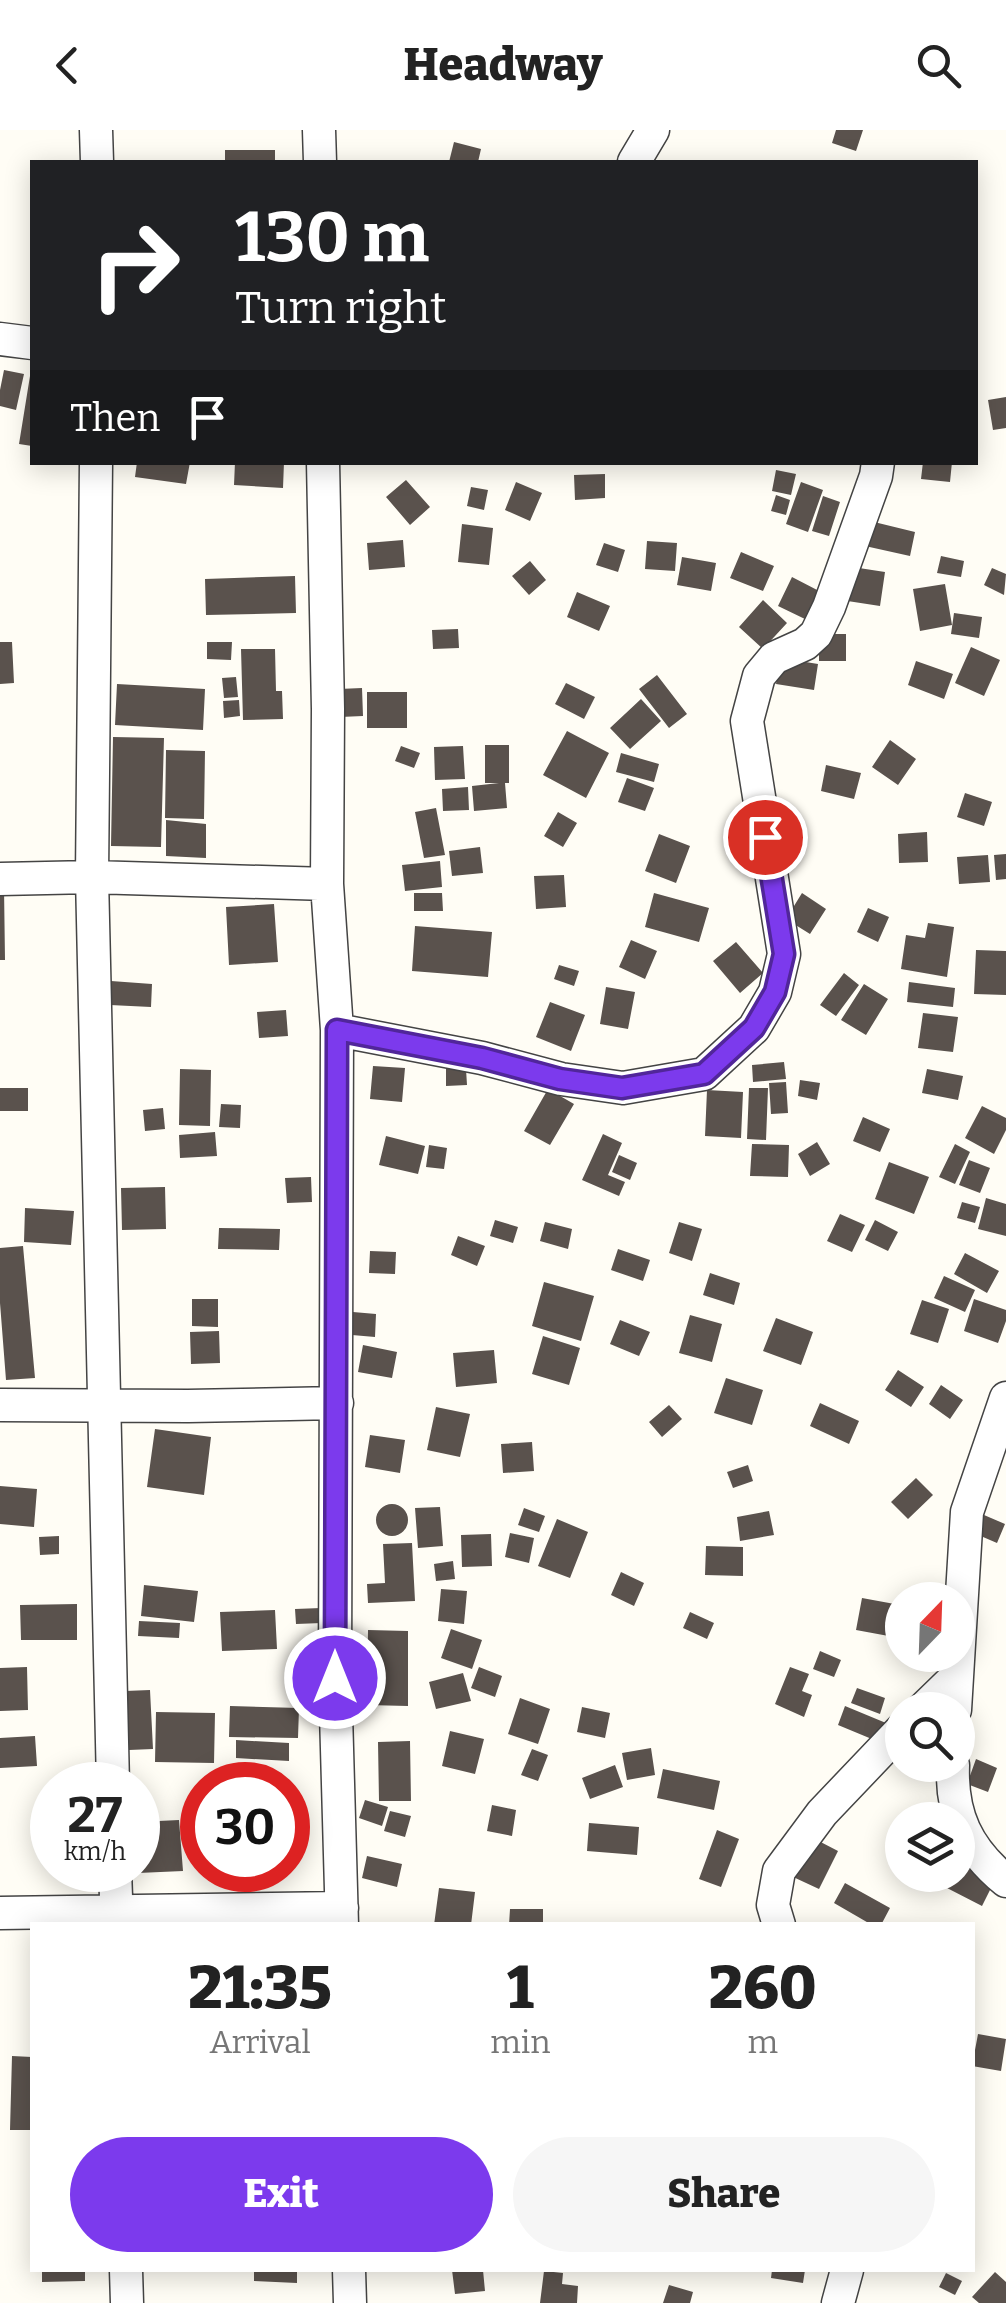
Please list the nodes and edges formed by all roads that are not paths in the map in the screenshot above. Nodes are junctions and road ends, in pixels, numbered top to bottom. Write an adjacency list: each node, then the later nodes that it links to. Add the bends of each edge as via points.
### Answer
1 (96, 130): 4 (street)
2 (319, 130): 5 (street)
3 (653, 130): 6 (street)
4 (96, 160)
5 (320, 160)
6 (635, 160)
7 (0, 338): 8 (street)
8 (30, 343)
9 (96, 465): 12 (street)
10 (323, 465): 14 (street)
11 (878, 465): 15 (street, via 816,634 774,658 759,676 747,721 784,954 775,992 754,1028 704,1074 622,1088)
12 (92, 877): 13 (street); 14 (street); 19 (street)
13 (0, 879)
14 (327, 884): 15 (street)
15 (337, 1030): 17 (street)
16 (1006, 1398): 20 (street, via 967,1512)
17 (337, 1402): 19 (street); 29 (street)
18 (0, 1406): 19 (street)
19 (103, 1406): 24 (street)
20 (957, 1676): 21 (street); 22 (street)
21 (941, 1692)
22 (957, 1692)
23 (885, 1747): 31 (street, via 779,1871 773,1904)
24 (112, 1762)
25 (952, 1782): 26 (street, via 960,1827)
26 (1006, 1880)
27 (115, 1892): 30 (street)
28 (0, 1913): 30 (street)
29 (342, 1916): 30 (street)
30 (116, 1918)
31 (779, 1922)
32 (126, 2272): 35 (street)
33 (349, 2272): 36 (street)
34 (846, 2272): 37 (street)
35 (126, 2303)
36 (350, 2303)
37 (838, 2303)

